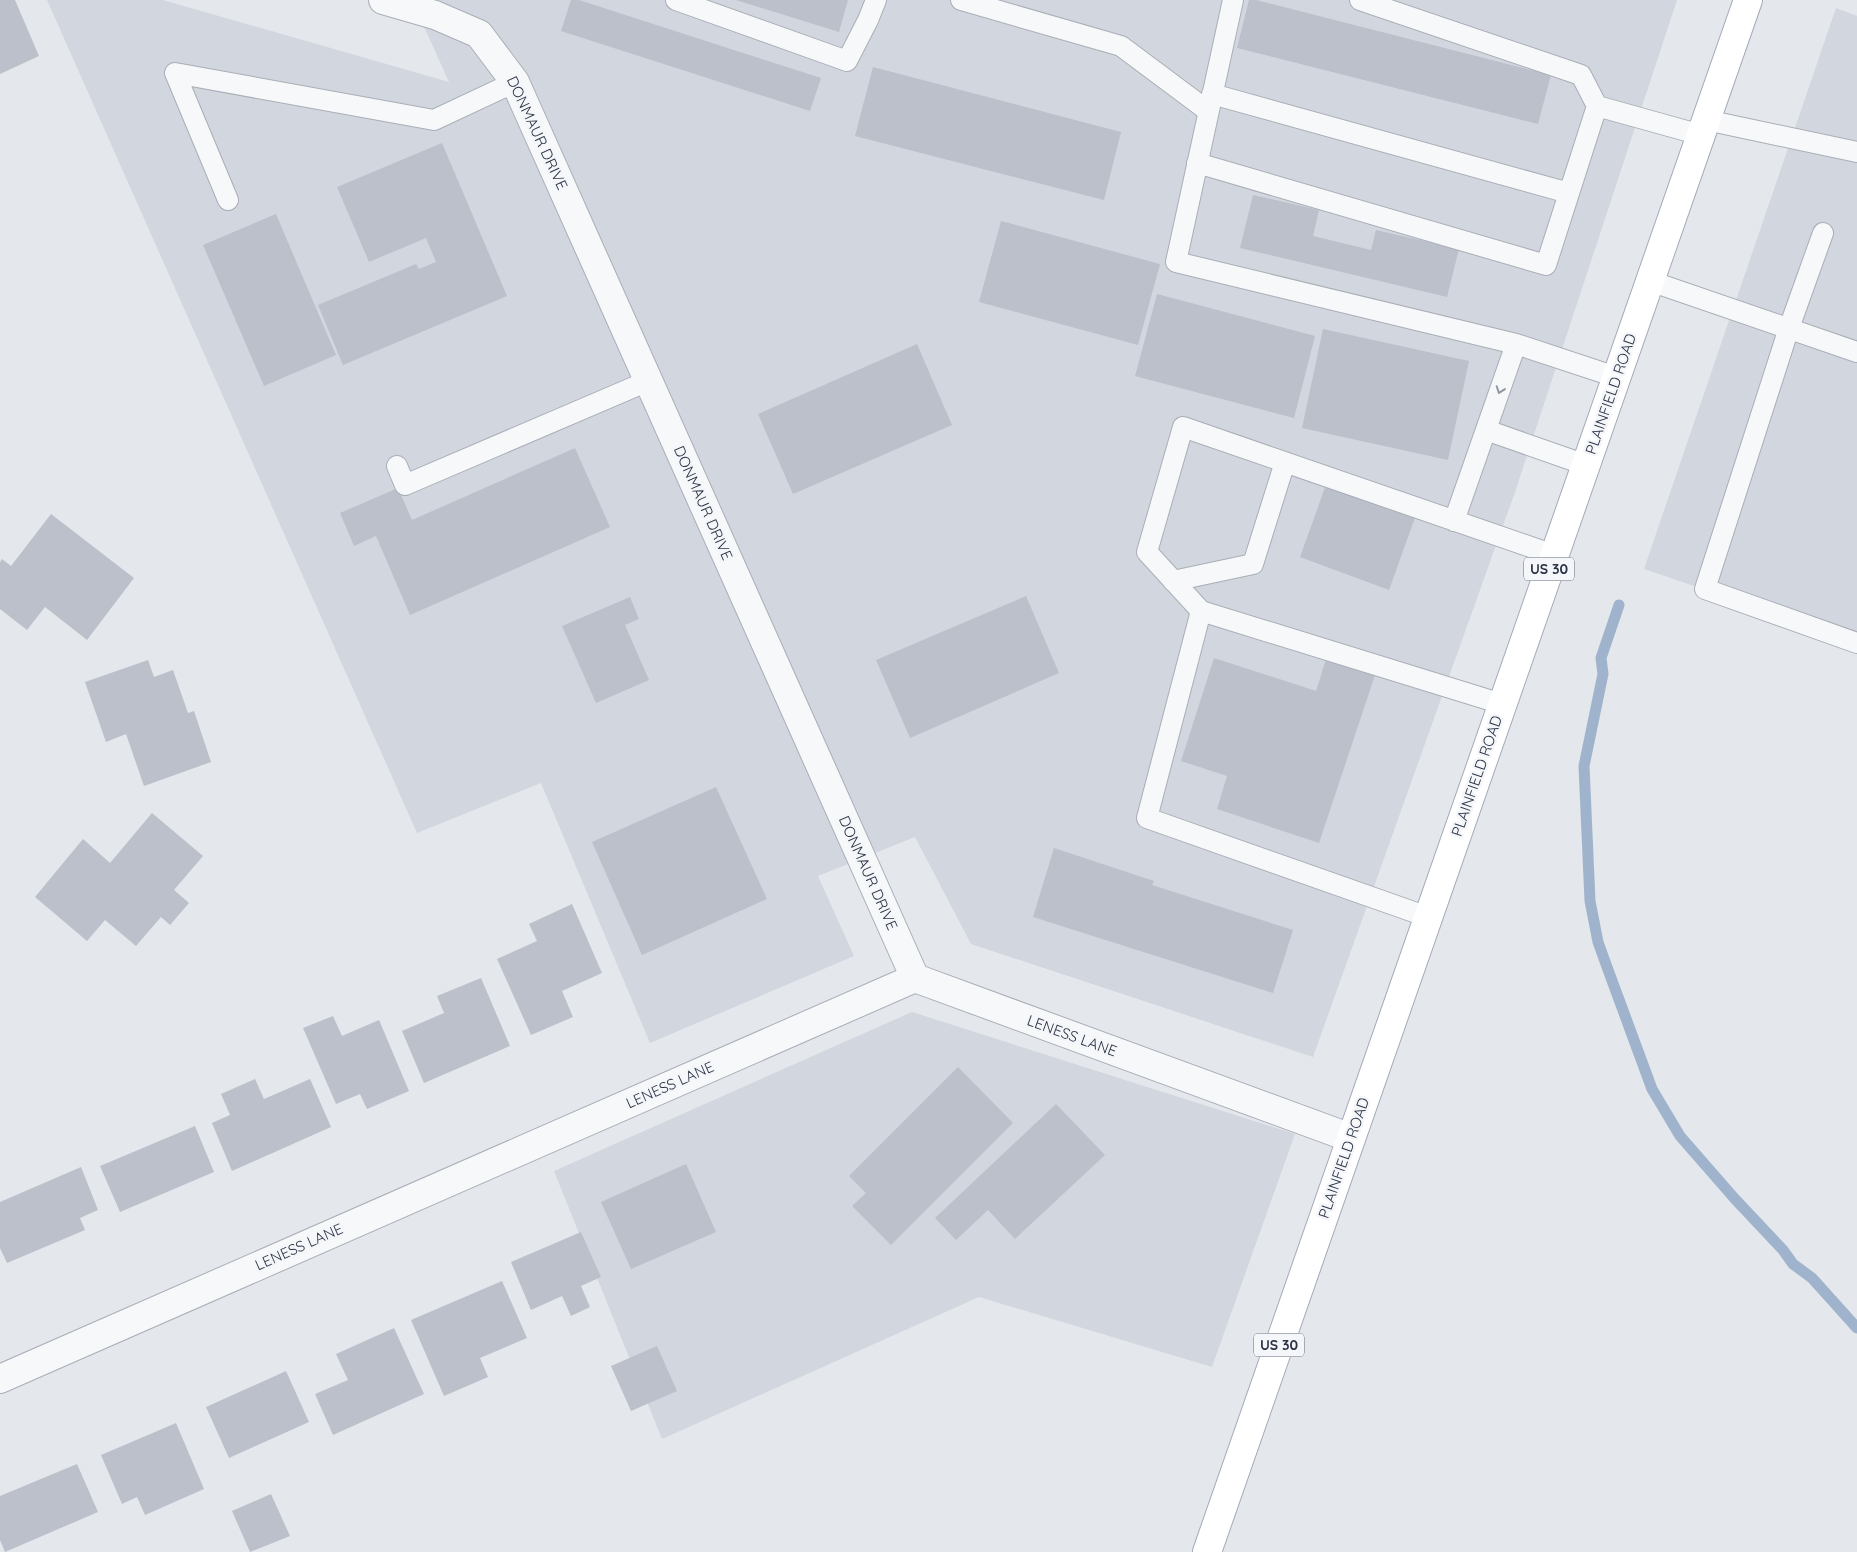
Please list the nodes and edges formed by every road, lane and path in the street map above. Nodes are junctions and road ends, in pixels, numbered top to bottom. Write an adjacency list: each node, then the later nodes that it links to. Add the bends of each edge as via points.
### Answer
1 (382, 0): 8 (street, DONMAUR DRIVE, via 435,15 479,34)
2 (676, 0): 3 (lane, via 847,61)
3 (876, 0)
4 (961, 0): 9 (lane, via 1121,46)
5 (1233, 0): 9 (lane)
6 (1360, 0): 10 (lane, via 1581,75)
7 (1748, 0): 11 (main road, PLAINFIELD ROAD / US 30)
8 (515, 82): 15 (lane, via 434,120 175,73); 22 (street, DONMAUR DRIVE)
9 (1210, 103): 13 (lane); 14 (lane)
10 (1597, 106): 11 (lane); 14 (lane)
11 (1703, 128): 12 (lane); 17 (main road, PLAINFIELD ROAD / US 30)
12 (1857, 152)
13 (1197, 163): 14 (lane, via 1546,265); 19 (lane, via 1176,262)
14 (1569, 192)
15 (228, 200)
16 (1823, 233): 18 (lane)
17 (1650, 281): 18 (lane); 21 (main road, PLAINFIELD ROAD / US 30)
18 (1789, 328): 20 (lane); 31 (lane, via 1706,589)
19 (1516, 344): 21 (lane); 23 (lane, one-way to 23)
20 (1857, 352)
21 (1616, 377): 25 (main road, PLAINFIELD ROAD / US 30)
22 (648, 381): 26 (lane, via 406,485); 34 (street, DONMAUR DRIVE)
23 (1486, 430): 25 (lane); 27 (lane)
24 (1285, 462): 27 (lane); 29 (lane, via 1253,564); 29 (lane, via 1183,427 1147,552)
25 (1586, 465): 28 (main road, PLAINFIELD ROAD / US 30)
26 (397, 466)
27 (1454, 521): 28 (lane)
28 (1554, 555): 32 (main road, PLAINFIELD ROAD / US 30)
29 (1173, 581): 30 (lane)
30 (1201, 611): 32 (lane); 33 (lane, via 1147,818)
31 (1857, 643)
32 (1502, 704): 33 (main road, PLAINFIELD ROAD / US 30)
33 (1428, 917): 35 (main road, PLAINFIELD ROAD / US 30)
34 (915, 978): 35 (street, LENESS LANE); 36 (street, LENESS LANE)
35 (1351, 1138): 37 (main road, PLAINFIELD ROAD / US 30)
36 (0, 1379)
37 (1207, 1552)

